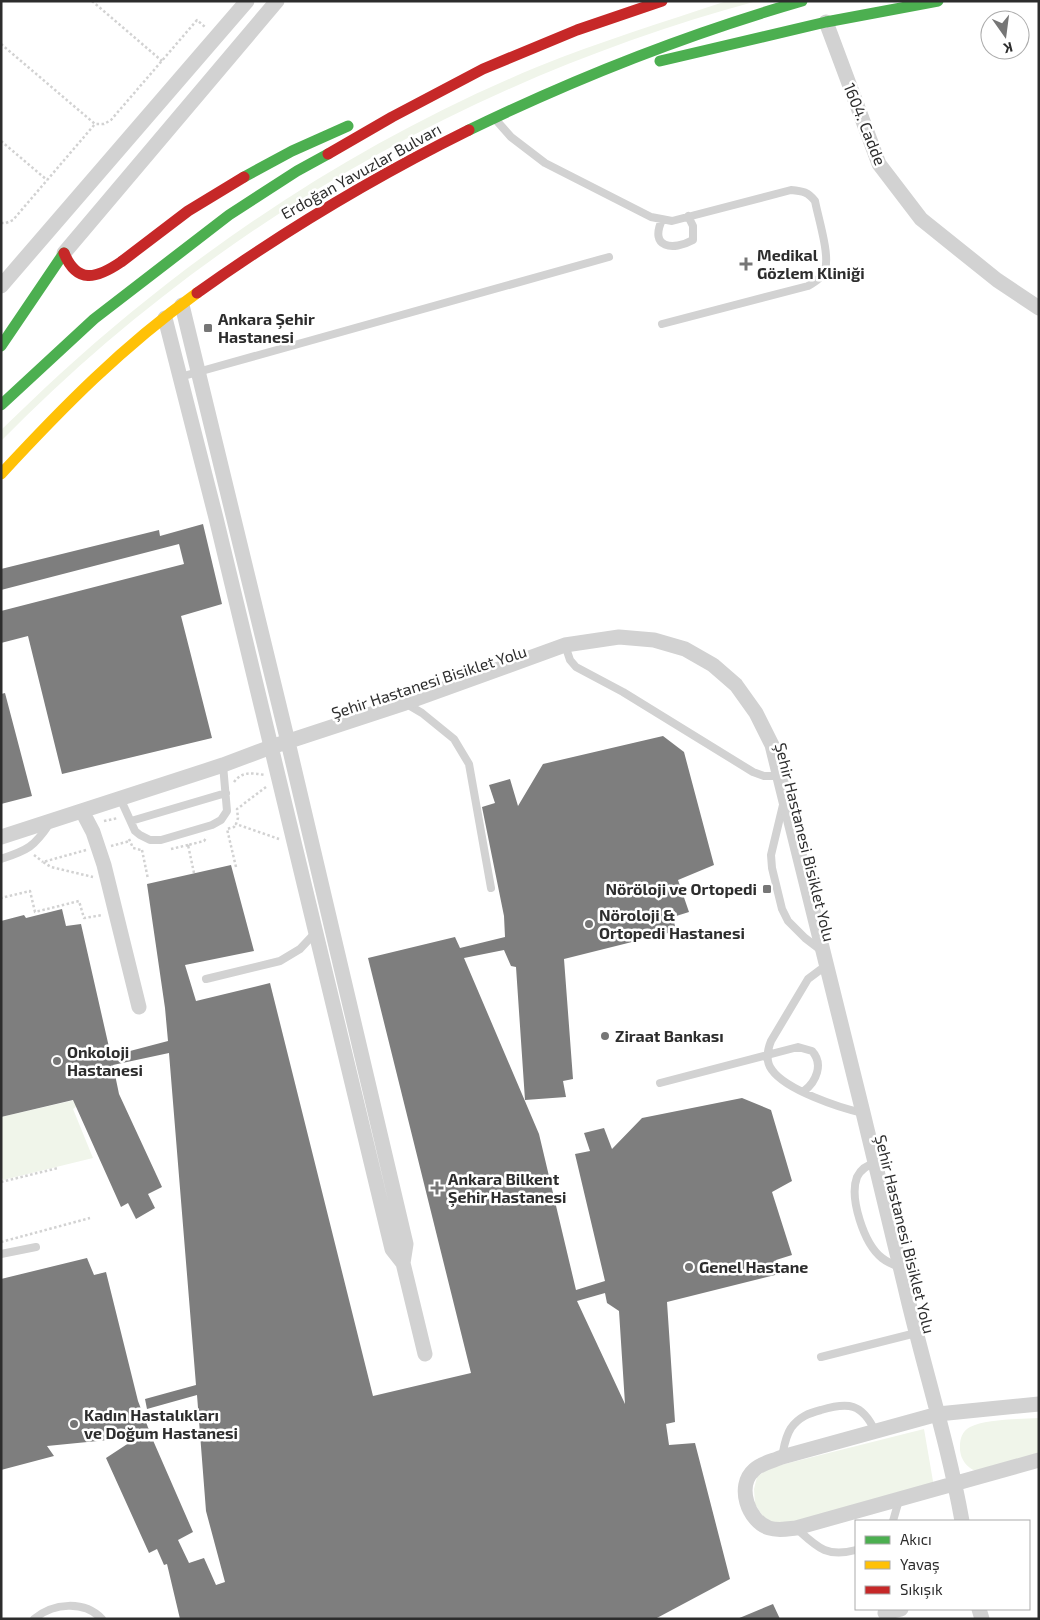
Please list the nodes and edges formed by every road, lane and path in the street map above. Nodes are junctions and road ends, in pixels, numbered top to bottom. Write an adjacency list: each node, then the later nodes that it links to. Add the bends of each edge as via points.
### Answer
1 (92, 1): 10 (path)
2 (247, 1): 8 (street)
3 (277, 1): 20 (street)
4 (662, 1): 11 (main road, Erdoğan Yavuzlar Bulvarı, via 577,30)
5 (802, 1): 12 (main road, Erdoğan Yavuzlar Bulvarı, via 703,32)
6 (938, 1): 7 (main road)
7 (826, 22): 12 (main road, via 671,59); 24 (street, 1604. Cadde, via 879,164 921,219 997,280)
8 (216, 36): 10 (path, via 197,20); 22 (street)
9 (1, 44): 14 (path)
10 (162, 61): 14 (path, via 111,120)
11 (483, 69): 20 (main road, via 280,158 188,211 106,270 94,275 74,273); 30 (main road, Erdoğan Yavuzlar Bulvarı, via 346,142 229,215 94,319)
12 (608, 69): 13 (main road, Erdoğan Yavuzlar Bulvarı)
13 (495, 118): 18 (lane, via 511,137 545,163); 23 (main road, Erdoğan Yavuzlar Bulvarı, via 443,142 318,211 249,255)
14 (95, 124): 16 (path)
15 (1, 141): 16 (path)
16 (47, 180): 19 (path, via 13,220)
17 (688, 216): 18 (lane, via 672,221); 18 (lane, via 693,226 693,240 673,247 664,245 659,237); 26 (lane, via 791,190 804,191 815,201 826,257 825,270 808,286)
18 (662, 220)
19 (1, 223)
20 (64, 253): 27 (main road)
21 (609, 258): 28 (lane)
22 (1, 286)
23 (182, 305): 25 (main road, Erdoğan Yavuzlar Bulvarı); 28 (street)
24 (1039, 308)
25 (165, 318): 29 (street); 31 (main road, Erdoğan Yavuzlar Bulvarı, via 70,401)
26 (662, 324)
27 (1, 346)
28 (198, 372): 29 (lane); 34 (street)
29 (180, 377): 35 (street)
30 (1, 405)
31 (1, 474)
32 (565, 645): 33 (street); 37 (lane, via 576,667 753,772); 37 (street, via 619,637 654,640 685,649 713,665 736,685 756,713 772,745)
33 (405, 702): 34 (street); 68 (lane, via 454,739 469,764)
34 (288, 742): 35 (street); 86 (street, via 406,1244)
35 (271, 747): 36 (street); 71 (street)
36 (223, 765): 41 (lane); 42 (street)
37 (780, 776): 43 (street)
38 (269, 777): 40 (path, via 244,773)
39 (268, 783): 45 (path)
40 (233, 786)
41 (226, 793): 48 (lane); 48 (lane, via 228,805 225,816 217,824 155,841 140,835)
42 (120, 798): 46 (street); 48 (lane)
43 (785, 798): 72 (street); 72 (lane, via 771,855 782,909 788,921)
44 (236, 803): 45 (path)
45 (237, 809): 49 (path)
46 (82, 811): 47 (street); 74 (street, via 104,865)
47 (52, 820): 53 (street); 62 (lane, via 38,842 23,852)
48 (131, 821)
49 (236, 824): 50 (path); 54 (path)
50 (227, 829): 51 (path); 64 (path)
51 (222, 831)
52 (208, 834): 56 (path, via 204,841)
53 (1, 837)
54 (284, 839)
55 (130, 841): 57 (path)
56 (188, 845): 60 (path); 65 (path)
57 (107, 847)
58 (90, 848): 63 (path)
59 (148, 849): 67 (path, via 141,850)
60 (170, 850)
61 (39, 851): 63 (path, via 34,855)
62 (1, 859)
63 (43, 862): 66 (path, via 69,872)
64 (236, 867)
65 (194, 873)
66 (97, 876)
67 (148, 880)
68 (491, 888)
69 (1, 897): 70 (path, via 30,891 35,912 79,901 84,918)
70 (104, 914)
71 (315, 933): 73 (lane, via 300,949 280,961); 86 (street, via 392,1249)
72 (826, 960): 75 (lane, via 804,985 771,1041); 78 (street)
73 (206, 979)
74 (140, 1007)
75 (767, 1056): 76 (lane); 77 (lane, via 772,1072); 77 (lane, via 798,1047 812,1051 817,1057 817,1073)
76 (660, 1083)
77 (804, 1091): 78 (lane, via 835,1106)
78 (863, 1113): 79 (street)
79 (875, 1162): 87 (street); 87 (lane, via 862,1169 857,1178 857,1209 871,1245 883,1259)
80 (58, 1168): 81 (path)
81 (1, 1182)
82 (90, 1218): 83 (path)
83 (1, 1242)
84 (36, 1246): 85 (lane)
85 (1, 1254)
86 (403, 1263): 89 (street)
87 (900, 1267): 88 (street)
88 (916, 1333): 90 (lane); 92 (street)
89 (425, 1354)
90 (821, 1357)
91 (1039, 1404): 92 (street)
92 (938, 1414): 93 (street); 96 (street)
93 (875, 1431): 94 (street); 94 (lane, via 862,1412 852,1406 839,1405 808,1413 790,1429)
94 (782, 1457): 100 (street, via 753,1470 746,1481 745,1494 755,1519 767,1528)
95 (1039, 1460): 96 (street)
96 (955, 1484): 97 (street); 99 (street)
97 (899, 1500): 98 (lane); 100 (street)
98 (893, 1520)
99 (962, 1520)
100 (796, 1528): 101 (lane, via 824,1551 843,1554)
101 (855, 1550)
102 (897, 1610): 103 (street)
103 (885, 1613)
104 (34, 1619): 105 (lane, via 50,1610 76,1606 89,1609)
105 (102, 1619)

